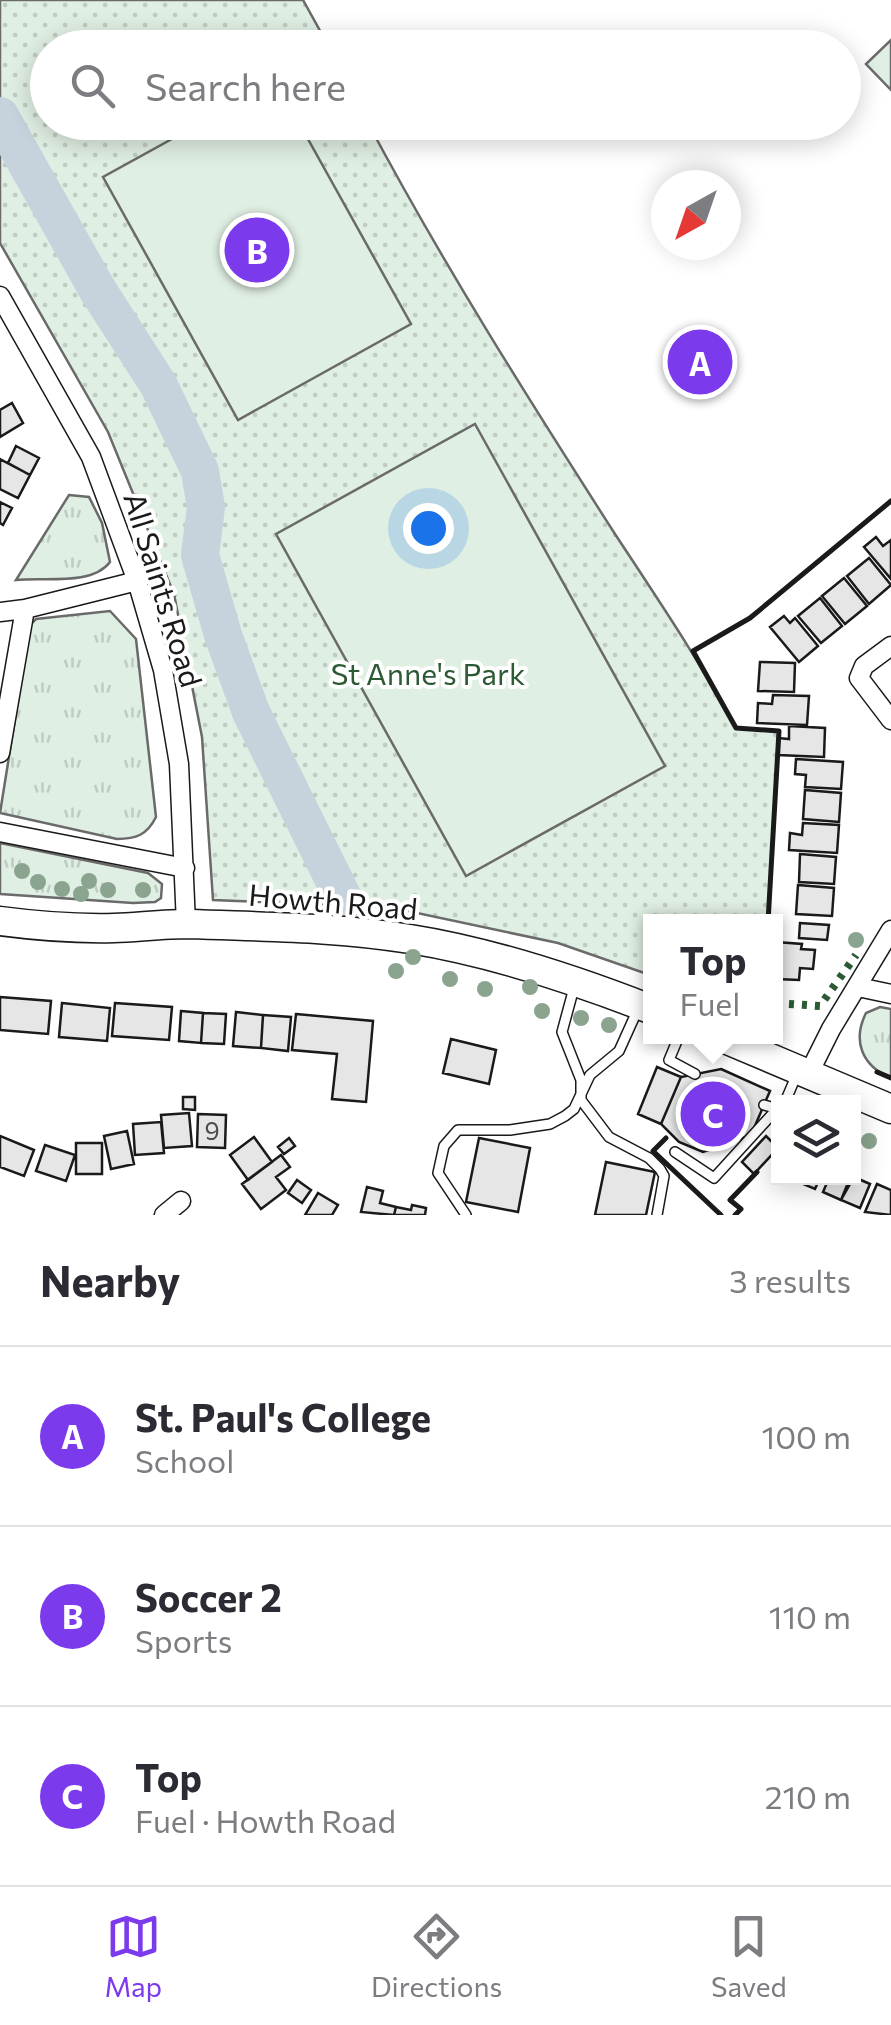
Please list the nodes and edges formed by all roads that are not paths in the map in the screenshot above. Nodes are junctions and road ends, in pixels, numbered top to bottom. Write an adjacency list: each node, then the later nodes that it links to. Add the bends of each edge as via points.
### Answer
1 (0, 296): 2 (street, All Saints Road, via 91,457)
2 (137, 581): 3 (street); 9 (street, All Saints Road, via 170,708)
3 (25, 610): 4 (street); 7 (street)
4 (0, 612)
5 (891, 646): 6 (street, via 859,678)
6 (891, 720)
7 (0, 753)
8 (0, 832): 9 (street)
9 (185, 868): 11 (street, All Saints Road)
10 (0, 921): 11 (main road, Howth Road, via 95,928)
11 (186, 924): 13 (main road, Howth Road, via 409,939)
12 (891, 930): 14 (street)
13 (576, 981): 16 (main road, Howth Road); 22 (lane, via 562,1032)
14 (858, 987): 15 (street); 20 (street)
15 (891, 994)
16 (643, 1006)
17 (643, 1010): 22 (lane, via 619,1051)
18 (676, 1044): 21 (lane, via 669,1060)
19 (736, 1044): 20 (main road)
20 (803, 1073): 23 (lane); 26 (main road)
21 (696, 1074)
22 (581, 1092): 31 (lane, via 574,1109 550,1124 458,1130 444,1146 438,1173); 32 (lane, via 584,1107 610,1136 660,1168)
23 (789, 1095)
24 (764, 1104): 25 (lane)
25 (771, 1107)
26 (891, 1109)
27 (771, 1116): 28 (lane, via 714,1178)
28 (675, 1152)
29 (181, 1201): 30 (street)
30 (164, 1215)
31 (466, 1215)
32 (656, 1215)

